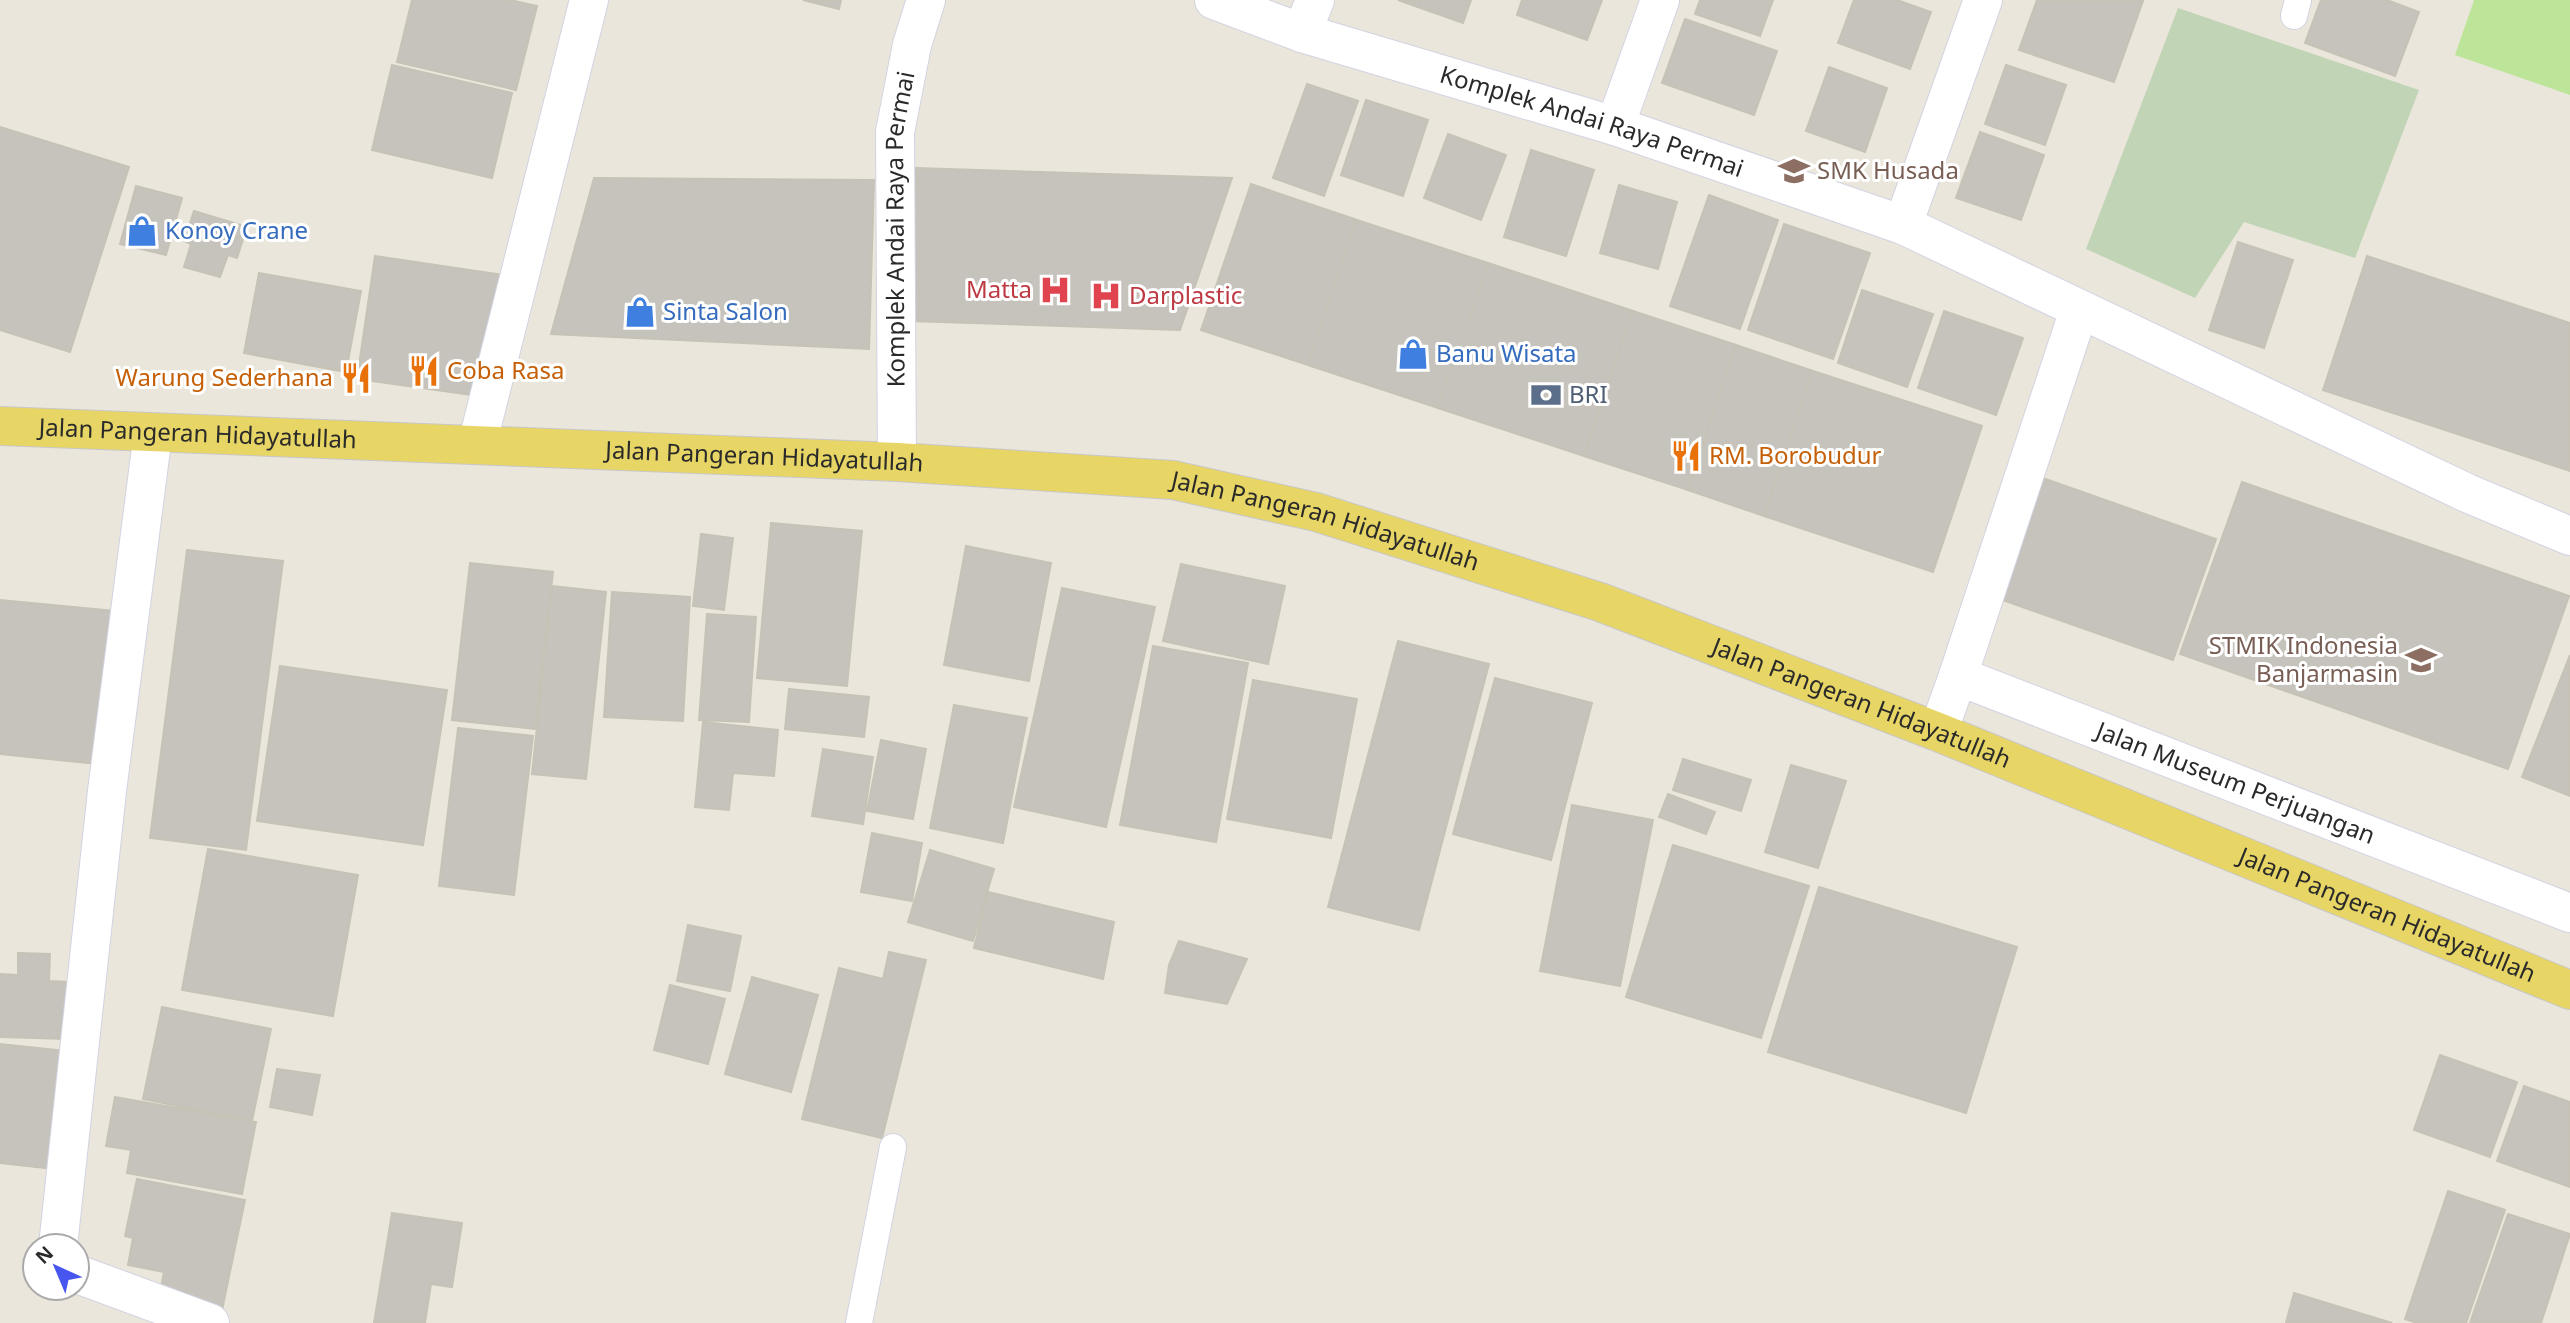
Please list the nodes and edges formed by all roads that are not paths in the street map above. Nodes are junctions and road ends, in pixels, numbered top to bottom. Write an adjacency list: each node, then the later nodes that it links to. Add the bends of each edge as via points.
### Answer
1 (589, 0): 12 (street)
2 (926, 0): 13 (street, Komplek Andai Raya Permai, via 895,132)
3 (1214, 0): 6 (street, Komplek Andai Raya Permai)
4 (1660, 0): 7 (street)
5 (1983, 0): 8 (street)
6 (1309, 16): 7 (street, Komplek Andai Raya Permai)
7 (1615, 126): 8 (street, Komplek Andai Raya Permai)
8 (1903, 225): 9 (street, Komplek Andai Raya Permai)
9 (2079, 310): 14 (street, Komplek Andai Raya Permai, via 2468,493); 15 (street)
10 (0, 426): 11 (main road, Jalan Pangeran Hidayatullah)
11 (153, 433): 12 (main road, Jalan Pangeran Hidayatullah); 20 (street, via 107,791)
12 (477, 445): 13 (main road, Jalan Pangeran Hidayatullah)
13 (897, 461): 16 (main road, Jalan Pangeran Hidayatullah, via 1173,481 1317,512 1600,602)
14 (2570, 536)
15 (1958, 676): 16 (street); 17 (street, Jalan Museum Perjuangan)
16 (1938, 732): 18 (main road, Jalan Pangeran Hidayatullah)
17 (2570, 912)
18 (2570, 990)
19 (893, 1147): 23 (lane)
20 (60, 1232)
21 (91, 1279): 22 (street)
22 (210, 1323)
23 (859, 1323)

